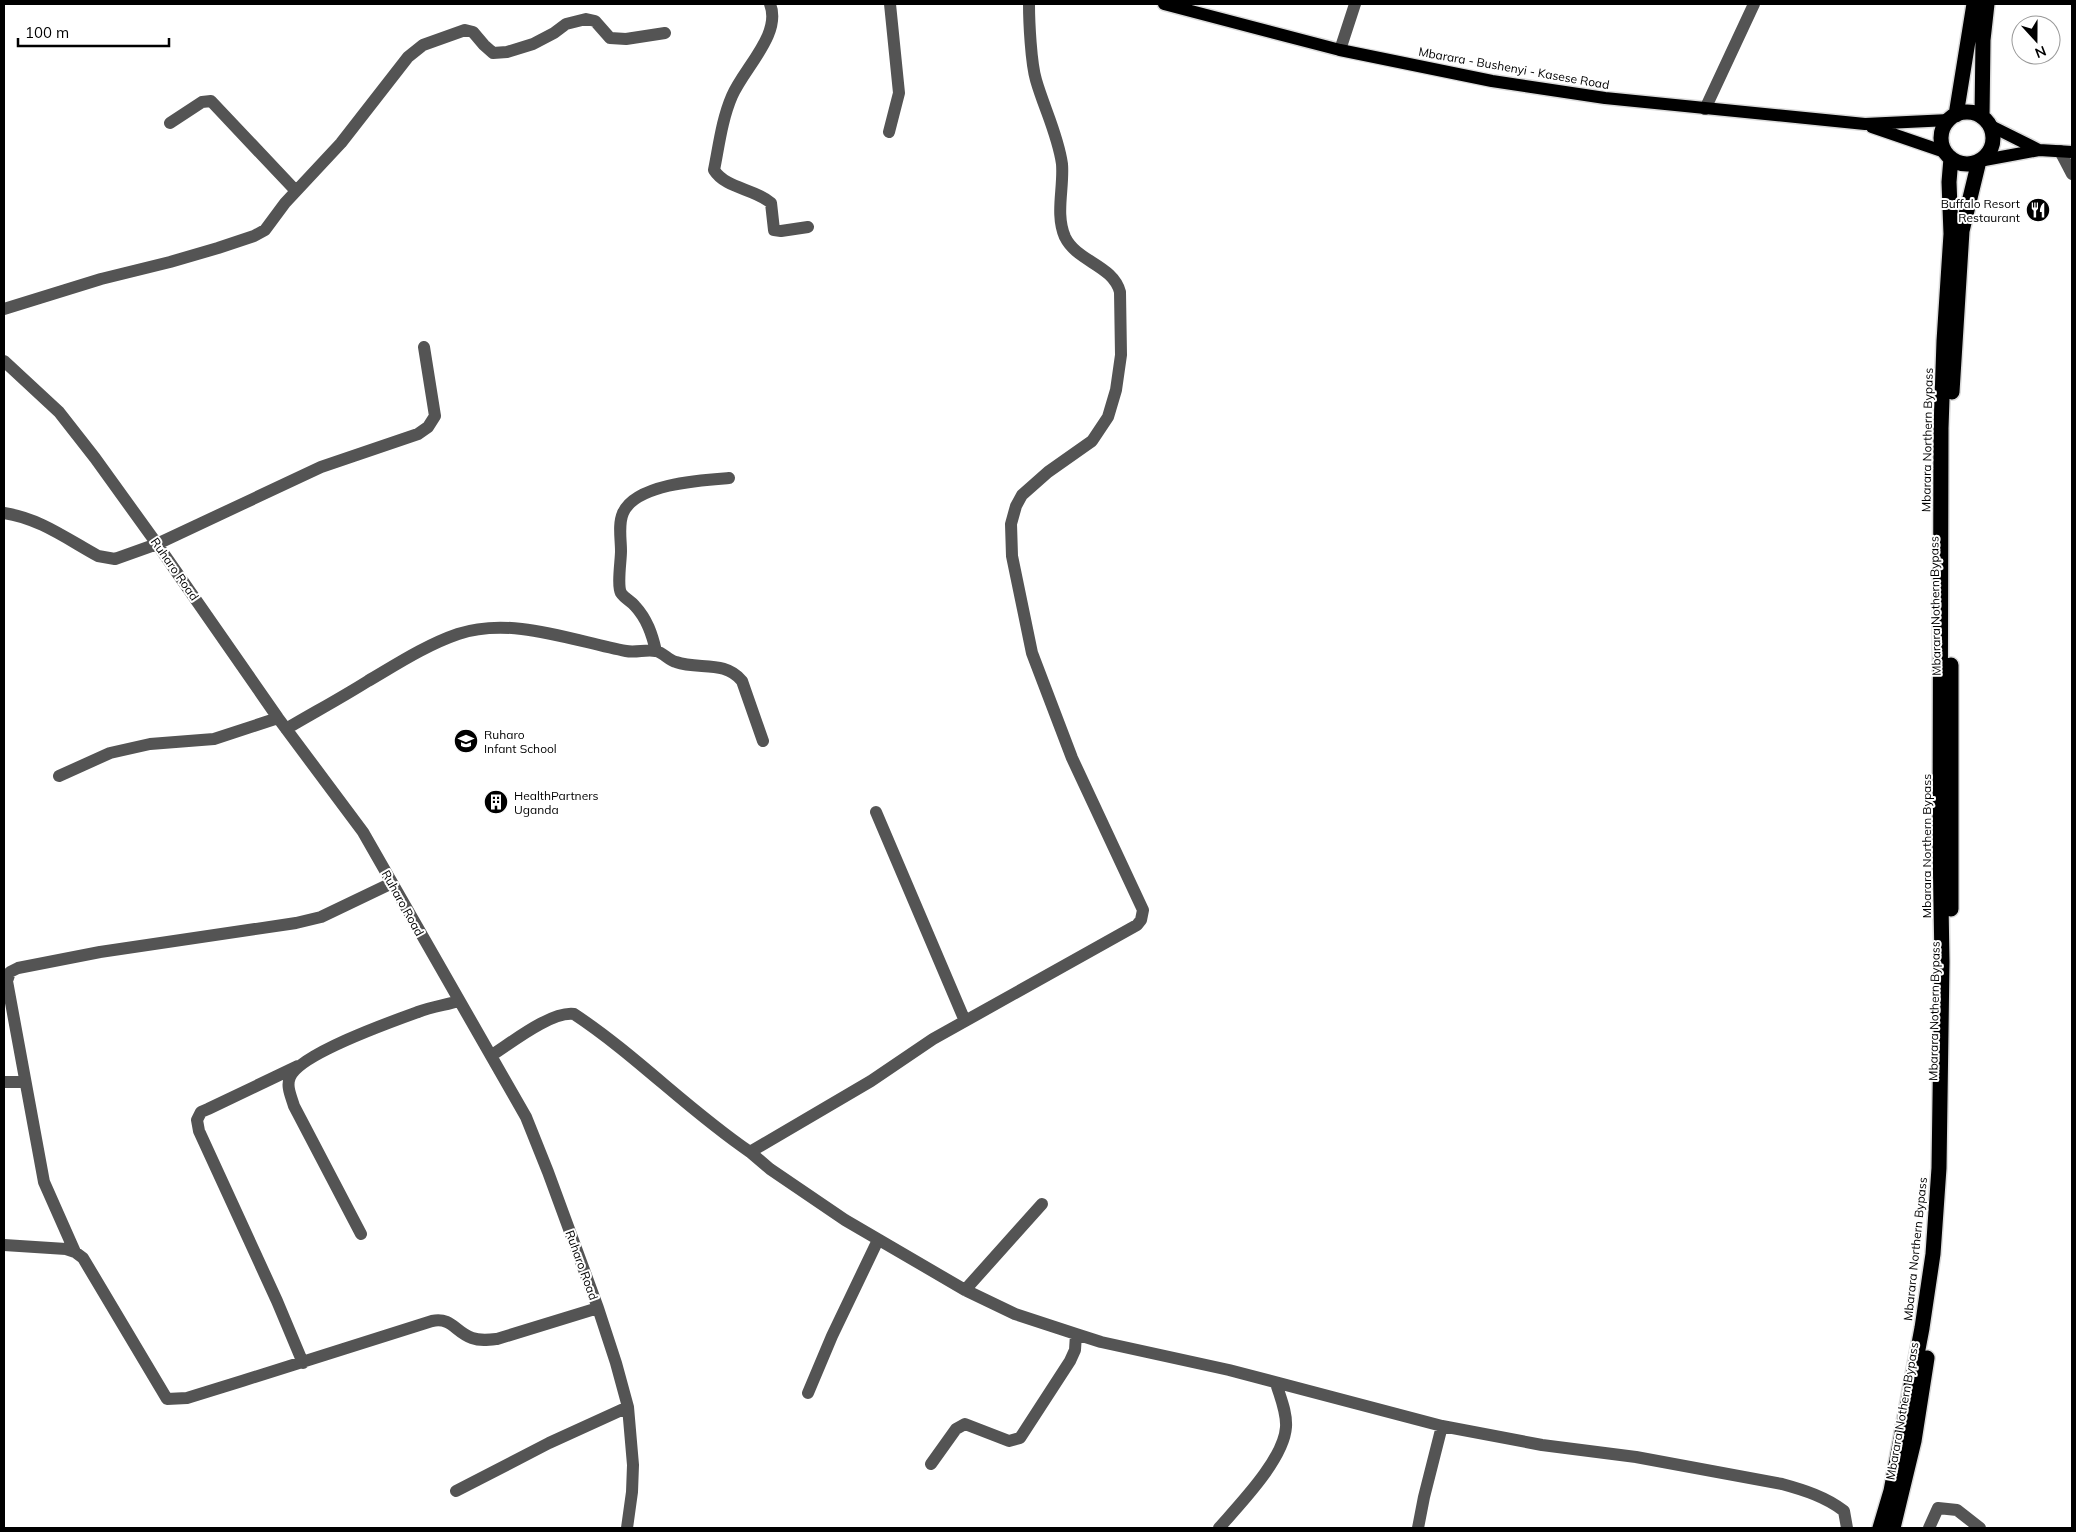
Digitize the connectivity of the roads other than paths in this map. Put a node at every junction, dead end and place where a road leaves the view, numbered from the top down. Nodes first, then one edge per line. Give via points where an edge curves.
1 (770, 4) edge
2 (890, 4) edge
3 (1030, 4) edge
4 (1164, 4) edge
5 (1355, 4) edge
6 (1754, 4) edge
7 (1974, 4) edge
8 (1987, 4) edge
9 (665, 33) dead end
10 (1340, 50) junction
11 (1705, 109) junction
12 (1952, 117) junction
13 (1987, 121) junction
14 (170, 123) dead end
15 (1865, 124) junction
16 (890, 132) dead end
17 (2039, 150) junction
18 (2066, 152) edge
19 (1948, 155) junction
20 (1979, 161) junction
21 (2072, 174) edge
22 (296, 191) junction
23 (808, 227) dead end
24 (4, 309) edge
25 (424, 347) dead end
26 (4, 360) edge
27 (729, 478) dead end
28 (4, 513) edge
29 (157, 544) junction
30 (656, 651) junction
31 (282, 723) junction
32 (762, 741) dead end
33 (59, 776) dead end
34 (876, 812) dead end
35 (392, 883) junction
36 (459, 1002) junction
37 (965, 1020) junction
38 (492, 1055) junction
39 (298, 1066) junction
40 (4, 1082) edge
41 (25, 1082) junction
42 (750, 1152) junction
43 (1042, 1204) dead end
44 (361, 1234) dead end
45 (878, 1240) junction
46 (4, 1245) edge
47 (75, 1252) junction
48 (965, 1290) junction
49 (598, 1308) junction
50 (1076, 1334) junction
51 (302, 1363) junction
52 (1276, 1382) junction
53 (808, 1393) dead end
54 (628, 1407) junction
55 (1442, 1426) junction
56 (931, 1464) dead end
57 (456, 1491) dead end
58 (627, 1528) edge
59 (1219, 1528) edge
60 (1418, 1528) edge
61 (1847, 1528) edge
62 (1880, 1528) edge
63 (1893, 1528) edge
64 (1929, 1528) edge
65 (1980, 1528) edge

1 - 23 street via 774,20 770,34 732,96 714,170 724,180 772,203 774,230
2 - 16 street via 899,94
3 - 37 street via 1035,78 1062,165 1061,225 1073,250 1101,268 1119,286 1121,355 1108,418 1092,440 1048,472 1022,495 1016,506 1011,524 1012,556 1032,653 1072,758 1143,914 1137,925
4 - 10 main road, Mbarara - Bushenyi - Kasese Road
5 - 10 street
6 - 11 street
7 - 12 highway, Mbarara Northern Bypass
8 - 13 highway via 1983,40
9 - 22 street via 610,38 595,21 586,19 566,24 533,44 507,52 494,52 473,32 465,30 423,45 408,57 341,143
10 - 11 main road, Mbarara - Bushenyi - Kasese Road via 1492,80 1605,98
11 - 15 main road, Mbarara - Bushenyi - Kasese Road
12 - 13 highway via 1966,112
12 - 15 main road, Mbarara - Bushenyi - Kasese Road
12 - 19 highway, Mbarara Northern Bypass via 1941,136
13 - 17 main road
13 - 20 highway via 1993,134 1990,150
14 - 22 street via 202,102 211,101
15 - 19 main road, Mbarara - Bushenyi - Kasese Road
17 - 18 main road
17 - 20 main road
18 - 21 street
19 - 20 highway via 1964,164
19 - 62 highway, Mbarara Northern Bypass via 1951,234 1941,428 1939,1168 1933,1254 1922,1328
20 - 63 highway, Mbarara Nothern Bypass via 1962,231 1952,393 1949,528 1951,903 1944,1248 1914,1441
22 - 24 street via 265,230 254,236
25 - 29 street via 434,416 428,427 418,434 321,468
26 - 29 street, Ruharo Road via 59,412
27 - 30 street via 658,489 631,501 623,514 620,588 647,623
28 - 29 street via 25,517 50,528 106,558 126,556
29 - 31 street, Ruharo Road
30 - 31 street via 628,652 510,628 483,629 459,634 406,658
30 - 32 street via 676,663 727,668 736,673 742,681
31 - 33 street via 214,738 165,742 119,751
31 - 35 street, Ruharo Road via 364,832
34 - 37 street
35 - 36 street, Ruharo Road
35 - 41 street via 313,919 100,952 14,969 7,976 7,981
36 - 38 street, Ruharo Road
36 - 39 street via 419,1012 346,1040
37 - 42 street via 871,1081
38 - 42 street via 562,1014 574,1014
38 - 49 street, Ruharo Road via 526,1117
39 - 44 street via 288,1086 294,1106
39 - 51 street via 202,1112 197,1120 199,1131
40 - 41 street
41 - 47 street via 44,1182
42 - 45 street
43 - 48 street
45 - 48 street
45 - 53 street
46 - 47 street
47 - 51 street via 86,1263 167,1399 187,1398
48 - 50 street via 1015,1314
49 - 51 street via 485,1340 471,1338 440,1319
49 - 54 street, Ruharo Road
50 - 52 street
50 - 56 street via 1070,1361 1020,1438 1009,1441 965,1424 956,1429
52 - 55 street
52 - 59 street via 1286,1417 1284,1438 1259,1482
54 - 57 street via 548,1443
54 - 58 street, Ruharo Road via 633,1465
55 - 60 street
55 - 61 street via 1782,1484 1804,1490 1844,1511
64 - 65 street via 1938,1508 1957,1510

